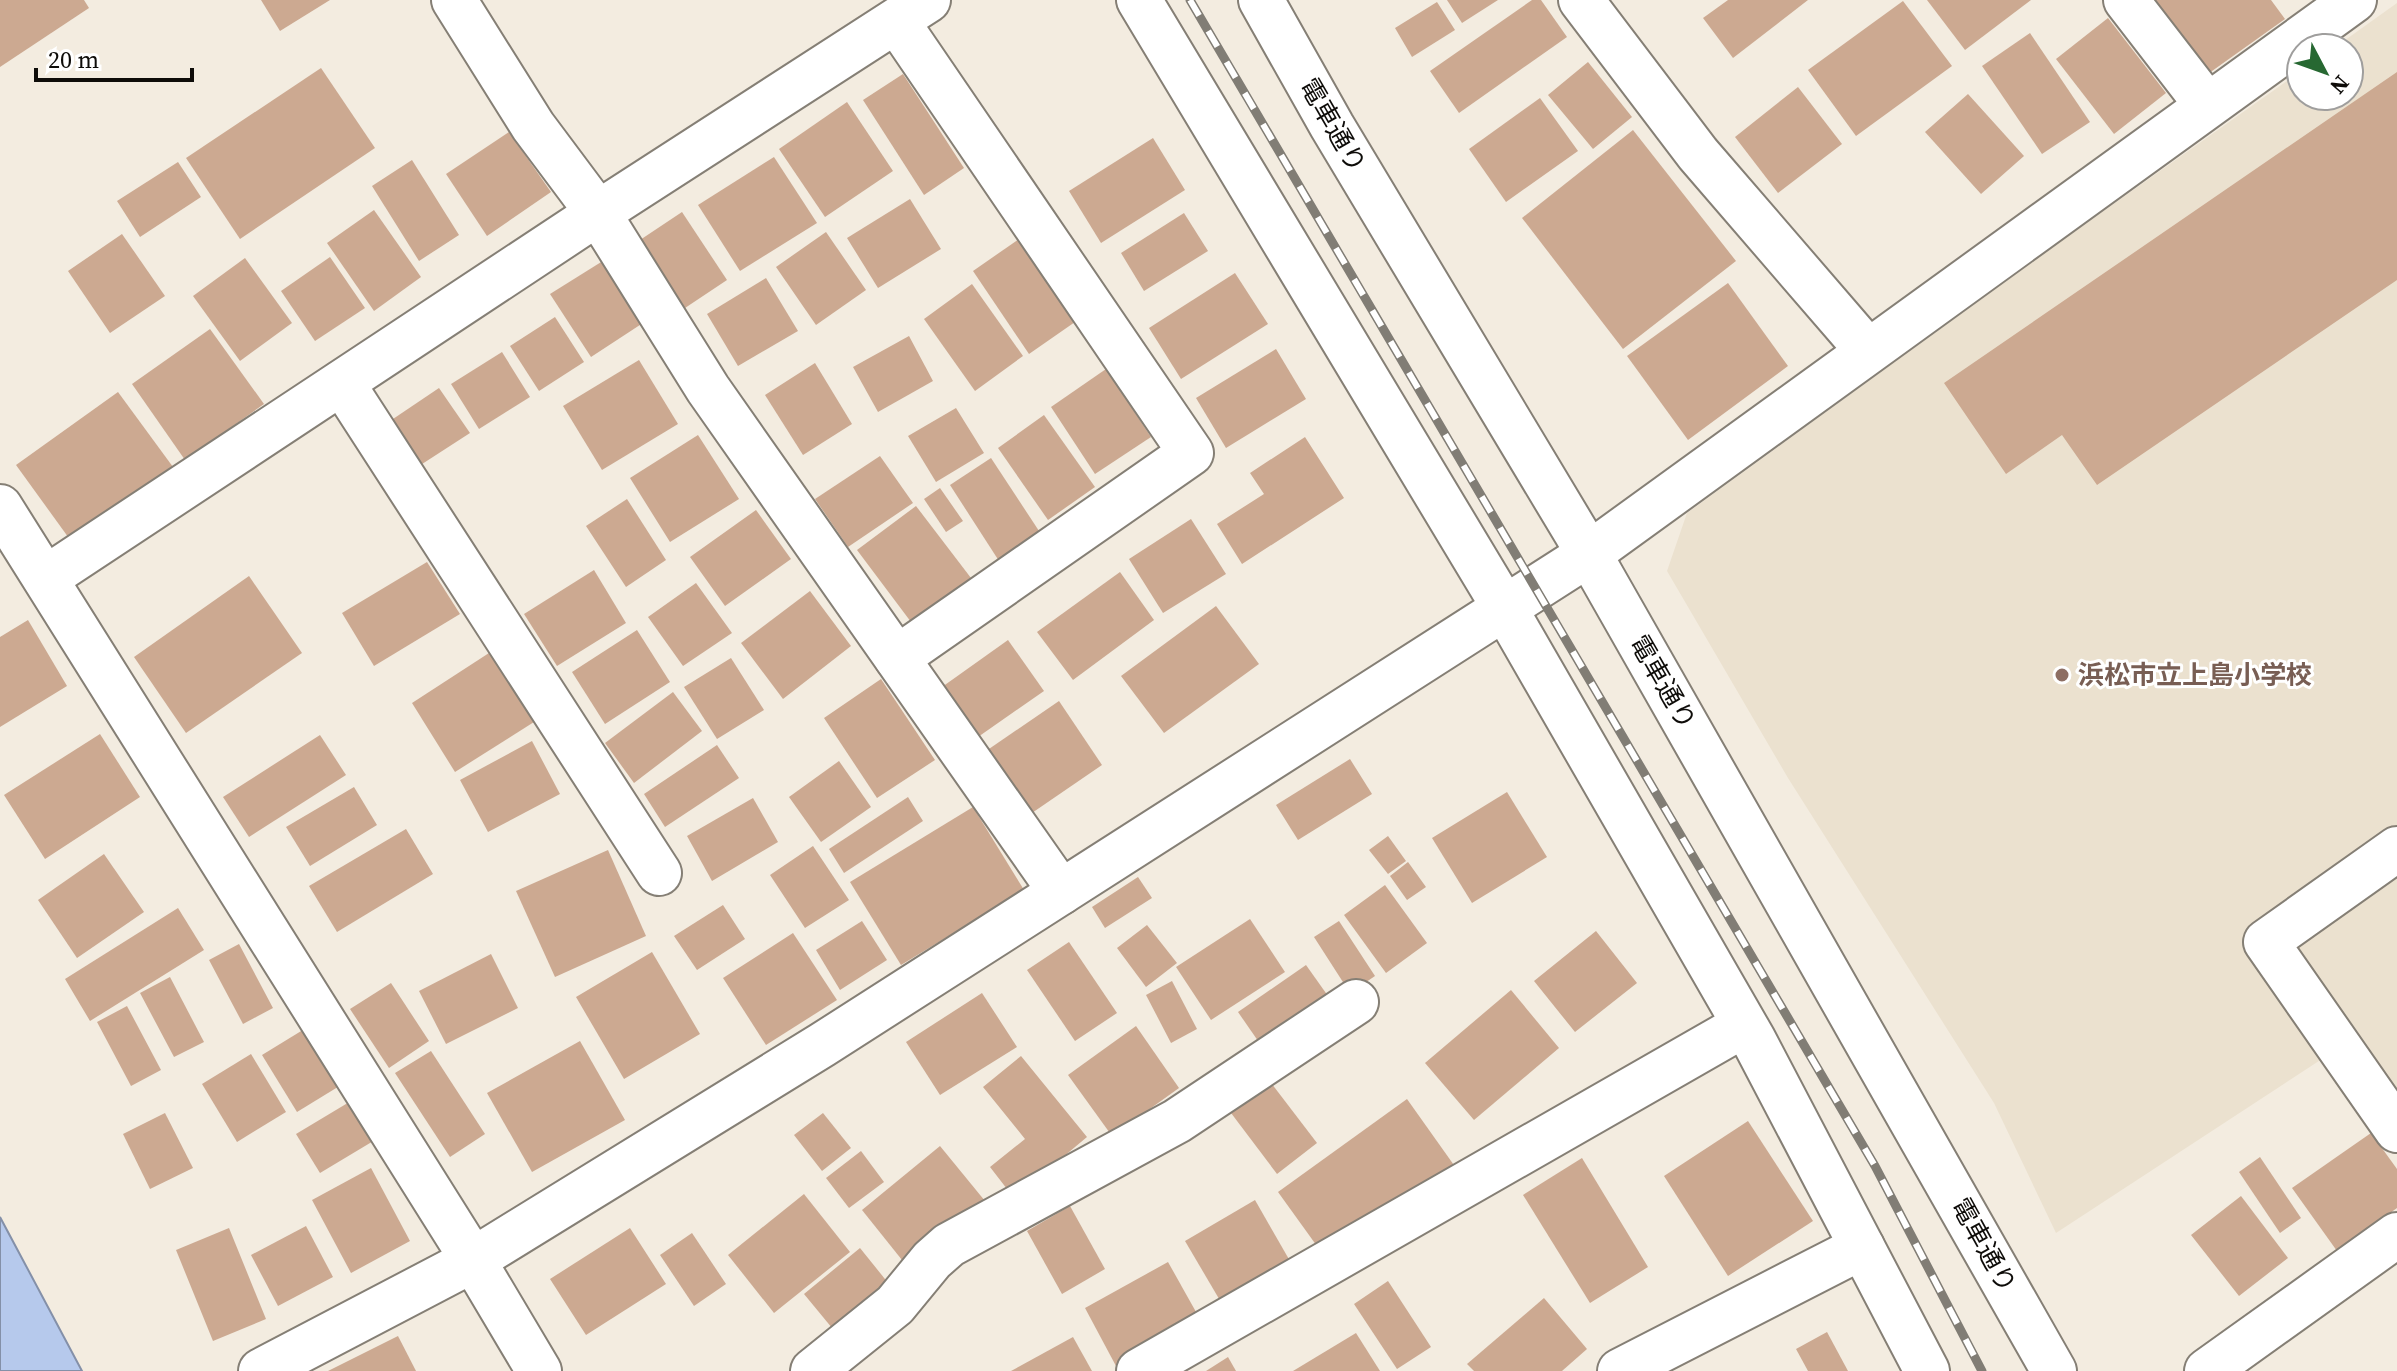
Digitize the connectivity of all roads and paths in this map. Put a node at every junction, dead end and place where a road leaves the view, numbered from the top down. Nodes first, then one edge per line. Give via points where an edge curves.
1 (454, 0) edge
2 (1139, 0) edge
3 (1261, 0) edge
4 (1581, 0) edge
5 (2126, 0) edge
6 (2354, 0) edge
7 (913, 11) edge
8 (2207, 105) junction
9 (598, 213) junction
10 (1868, 351) junction
11 (342, 383) junction
12 (0, 507) edge
13 (1589, 554) junction
14 (46, 578) junction
15 (1504, 607) junction
16 (897, 658) junction
17 (2397, 849) edge
18 (659, 873) dead end
19 (1061, 892) junction
20 (1356, 1002) dead end
21 (1744, 1025) junction
22 (2397, 1130) edge
23 (2397, 1235) edge
24 (1862, 1247) junction
25 (473, 1260) junction
26 (261, 1371) edge
27 (539, 1371) edge
28 (813, 1371) edge
29 (1139, 1371) edge
30 (1620, 1371) edge
31 (1927, 1371) edge
32 (2054, 1371) edge
33 (2207, 1371) edge

1 - 9 street via 533,126
2 - 15 street
3 - 13 street, 電車通り
4 - 10 street via 1698,154
5 - 8 street
6 - 8 street
7 - 9 street
7 - 16 street via 1191,453
8 - 10 street
9 - 11 street
9 - 16 street via 708,389
10 - 13 street
11 - 14 street
11 - 18 street
12 - 14 street
13 - 15 street
13 - 32 street, 電車通り
14 - 25 street
15 - 19 street
15 - 21 street
16 - 19 street
17 - 22 street via 2266,942
19 - 25 street
20 - 28 street via 1177,1121 949,1245 895,1305
21 - 24 street
21 - 29 street
23 - 33 street
24 - 30 street
24 - 31 street
25 - 26 street
25 - 27 street

